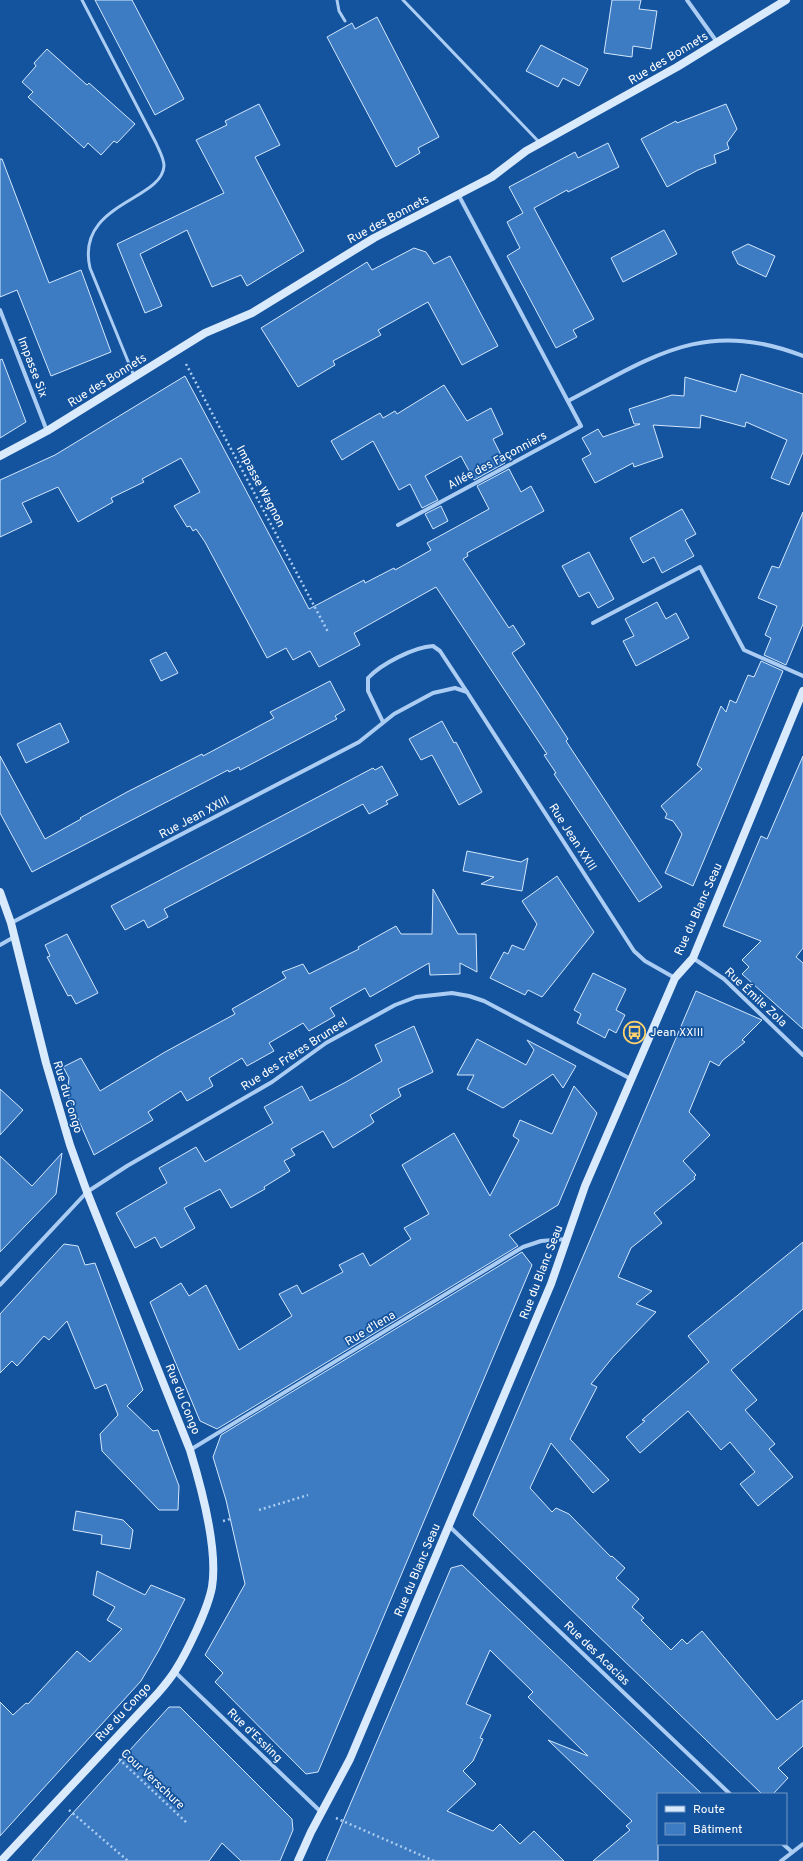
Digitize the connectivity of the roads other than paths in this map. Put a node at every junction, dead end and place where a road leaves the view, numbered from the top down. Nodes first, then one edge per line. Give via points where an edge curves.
1 (82, 0) edge
2 (337, 0) edge
3 (403, 0) edge
4 (687, 0) edge
5 (786, 0) edge
6 (345, 21) dead end
7 (718, 43) junction
8 (540, 144) junction
9 (458, 194) junction
10 (0, 310) edge
11 (803, 356) edge
12 (134, 378) junction
13 (568, 401) junction
14 (47, 431) junction
15 (0, 456) edge
16 (398, 525) dead end
17 (593, 623) dead end
18 (803, 676) edge
19 (803, 691) edge
20 (468, 692) junction
21 (383, 722) junction
22 (0, 892) edge
23 (11, 923) junction
24 (14, 937) junction
25 (0, 945) edge
26 (693, 958) junction
27 (675, 978) junction
28 (803, 1055) edge
29 (631, 1079) junction
30 (87, 1192) junction
31 (566, 1239) junction
32 (0, 1285) edge
33 (190, 1450) junction
34 (449, 1526) junction
35 (175, 1672) junction
36 (729, 1793) edge
37 (321, 1812) junction
38 (803, 1844) edge
39 (784, 1845) edge
40 (792, 1852) junction
41 (1, 1861) edge
42 (298, 1861) edge
43 (781, 1861) edge

1 - 12 lane via 156,143 164,167 155,183 102,221 88,244 90,268
2 - 6 lane via 339,11
3 - 8 lane
4 - 7 street
5 - 7 street, Rue des Bonnets
7 - 8 street, Rue des Bonnets
8 - 9 street, Rue des Bonnets via 516,158 492,177
9 - 12 street, Rue des Bonnets via 374,238 252,313 205,333
9 - 13 street, Allée des Façonniers
10 - 14 street, Impasse Six
11 - 13 street via 761,343 740,340 692,344 668,350
12 - 14 street, Rue des Bonnets
13 - 16 street, Allée des Façonniers via 581,426
14 - 15 street, Rue des Bonnets
17 - 18 street via 700,567 744,650
19 - 26 street, Rue du Blanc Seau
20 - 21 street, Rue Jean XXIII via 455,688 433,693
20 - 21 street, Rue Jean XXIII via 440,650 433,646 416,649 374,672 368,678 368,691
20 - 27 street, Rue Jean XXIII via 634,951 645,961
21 - 23 street, Rue Jean XXIII via 359,742
22 - 23 street, Rue du Congo
23 - 24 street, Rue du Congo
24 - 25 street
24 - 30 street, Rue du Congo via 48,1070
26 - 27 street, Rue du Blanc Seau
26 - 28 street, Rue Émile Zola via 724,980
27 - 29 street, Rue du Blanc Seau
29 - 30 street, Rue des Frères Bruneel via 469,996 452,994 416,997 395,1005 326,1043 272,1082
29 - 31 street, Rue du Blanc Seau
30 - 32 street, Rue des Frères Bruneel
30 - 33 street, Rue du Congo
31 - 33 street, Rue d'Iena via 541,1241 523,1247
31 - 34 street, Rue du Blanc Seau via 551,1284
33 - 35 street, Rue du Congo via 200,1486 211,1546 213,1575 209,1599
34 - 36 street, Rue des Acacias
34 - 37 street, Rue du Blanc Seau via 350,1759
35 - 37 street, Rue d'Essling
35 - 41 street, Rue du Congo
37 - 42 street, Rue du Blanc Seau
38 - 40 street
39 - 40 street
40 - 43 street

